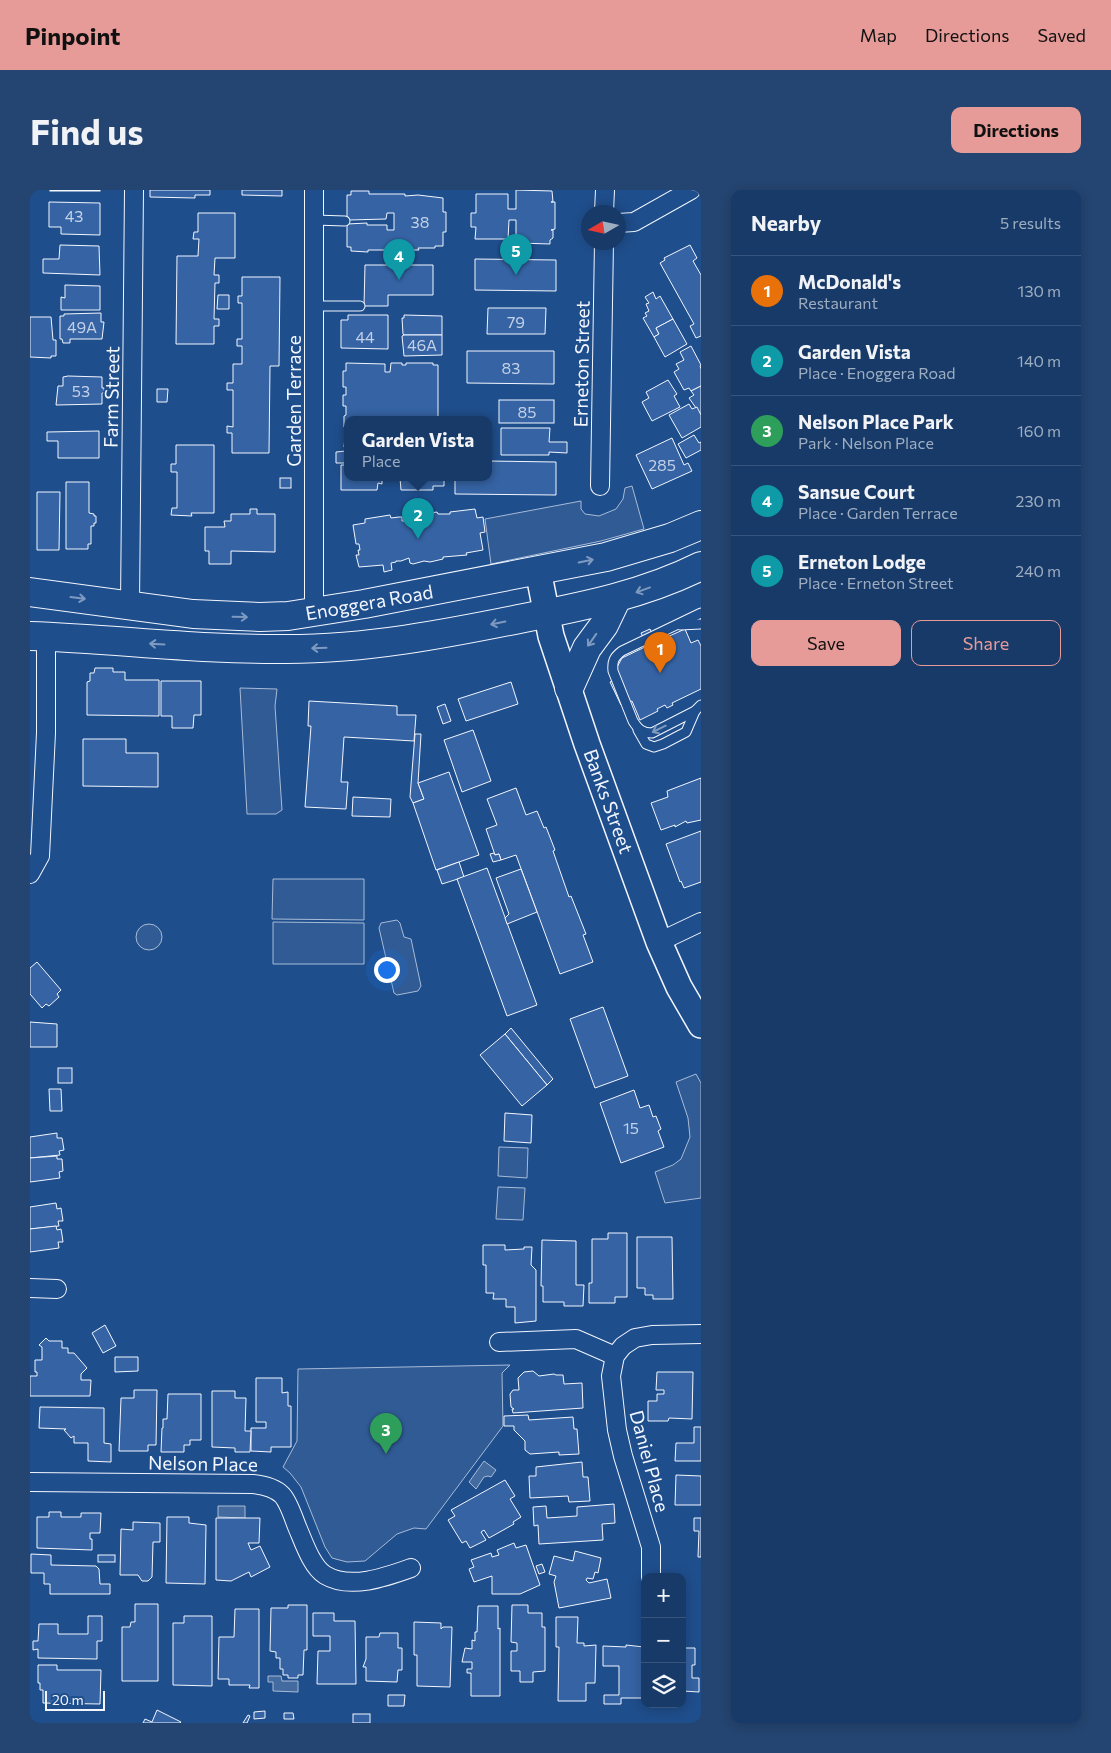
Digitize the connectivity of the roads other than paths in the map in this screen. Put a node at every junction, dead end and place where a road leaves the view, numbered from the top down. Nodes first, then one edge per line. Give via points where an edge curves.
1 (134, 190) edge
2 (314, 190) edge
3 (604, 190) edge
4 (692, 190) edge
5 (604, 205) edge
6 (314, 220) junction
7 (346, 221) dead end
8 (626, 222) edge
9 (604, 250) edge
10 (314, 306) junction
11 (360, 306) dead end
12 (600, 486) dead end
13 (701, 525) edge
14 (701, 566) edge
15 (538, 570) junction
16 (30, 592) edge
17 (617, 598) junction
18 (130, 604) junction
19 (314, 612) junction
20 (701, 613) edge
21 (546, 614) junction
22 (701, 624) edge
23 (677, 625) junction
24 (38, 636) edge
25 (569, 688) junction
26 (698, 708) edge
27 (638, 728) junction
28 (30, 874) edge
29 (701, 922) edge
30 (659, 942) junction
31 (701, 1025) edge
32 (30, 1288) edge
33 (57, 1288) dead end
34 (701, 1334) edge
35 (499, 1342) dead end
36 (615, 1356) junction
37 (30, 1482) edge
38 (411, 1568) dead end
39 (650, 1573) edge

1 - 18 street, Farm Street
2 - 6 street, Garden Terrace
3 - 5 street
4 - 8 street via 634,222
6 - 7 lane
6 - 10 street, Garden Terrace
9 - 12 street, Erneton Street
10 - 11 lane
10 - 19 street, Garden Terrace
15 -> 13 main road, Enoggera Road via 637,549
14 -> 17 main road, Enoggera Road via 669,581
15 - 19 main road, Enoggera Road
15 - 21 main road, Banks Street
16 -> 18 main road, Enoggera Road
17 - 21 main road, Enoggera Road
17 -> 25 main road via 604,625 587,648
18 -> 19 main road, Enoggera Road via 230,617
20 - 23 lane
21 -> 24 main road, Enoggera Road via 404,640 329,648 250,649
21 - 25 main road, Banks Street
22 - 23 lane
23 - 27 lane via 622,651 612,662
24 - 28 street via 46,733 40,856
25 - 30 main road, Banks Street
26 -> 27 lane via 652,733
26 - 27 lane via 686,732 664,744 654,747 646,744
29 - 30 street
30 - 31 main road, Banks Street
32 - 33 street
34 - 36 street via 635,1338
35 - 36 street via 576,1339
36 - 39 street, Daniel Place via 611,1376 617,1430 651,1547
37 - 38 street, Nelson Place via 268,1486 282,1495 310,1558 324,1575 345,1582 381,1580

